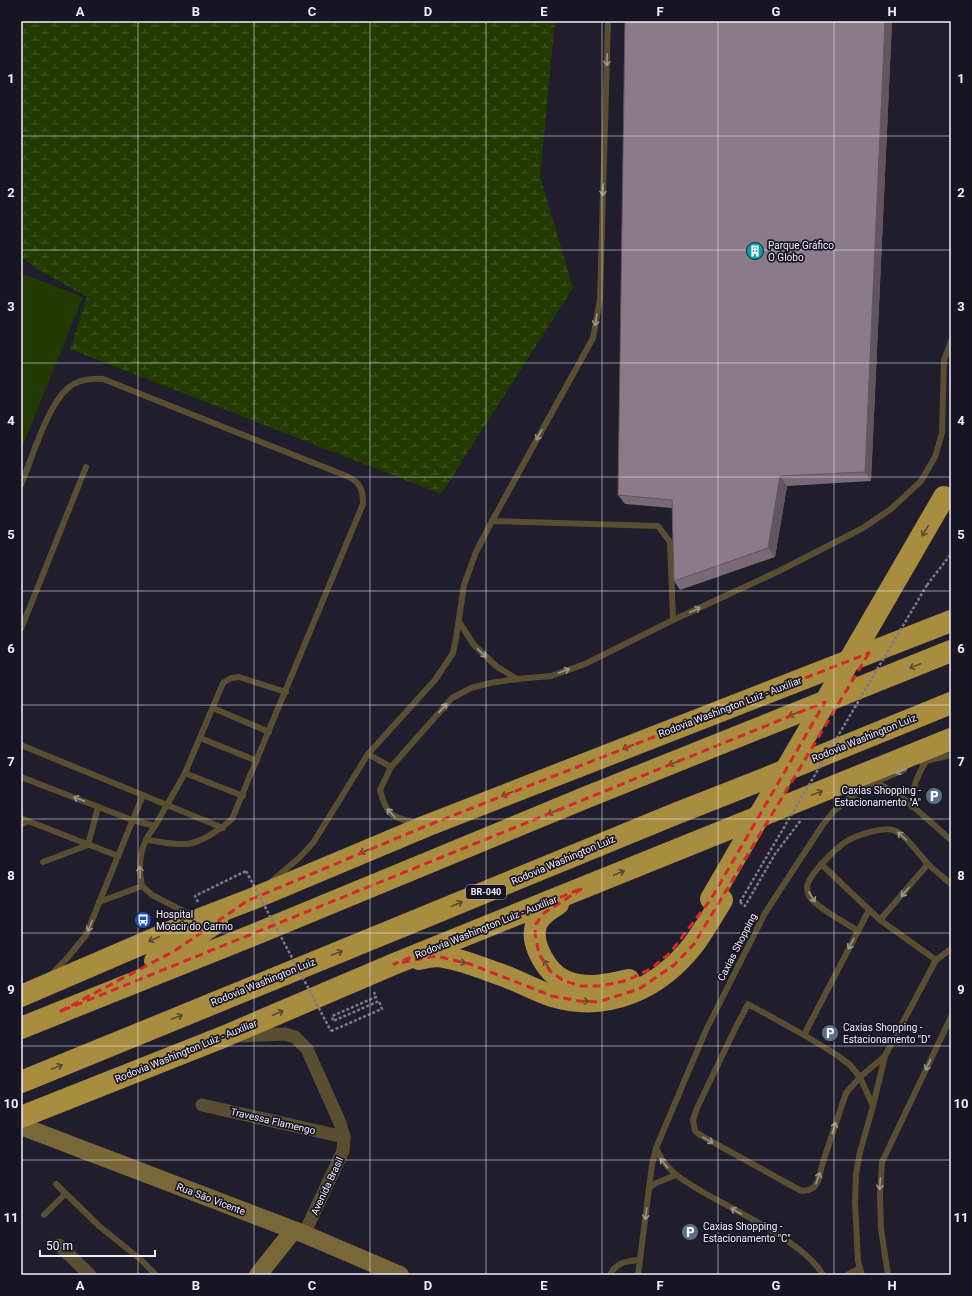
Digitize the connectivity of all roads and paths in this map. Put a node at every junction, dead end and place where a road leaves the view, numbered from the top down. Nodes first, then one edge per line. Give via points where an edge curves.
1 (608, 21) edge
2 (951, 341) edge
3 (86, 467) dead end
4 (21, 485) edge
5 (949, 500) edge
6 (492, 521) junction
7 (951, 554) edge
8 (673, 620) junction
9 (951, 621) edge
10 (459, 622) junction
11 (21, 629) edge
12 (951, 651) edge
13 (517, 679) junction
14 (286, 692) junction
15 (951, 704) edge
16 (213, 708) junction
17 (269, 732) junction
18 (200, 738) junction
19 (951, 739) edge
20 (21, 745) edge
21 (951, 745) edge
22 (368, 754) junction
23 (951, 755) edge
24 (257, 761) junction
25 (926, 761) junction
26 (910, 764) junction
27 (391, 767) junction
28 (185, 773) junction
29 (21, 777) edge
30 (875, 782) junction
31 (143, 795) junction
32 (243, 796) junction
33 (167, 806) junction
34 (912, 806) junction
35 (98, 807) junction
36 (803, 817) dead end
37 (21, 818) edge
38 (132, 820) junction
39 (28, 821) junction
40 (21, 825) edge
41 (155, 826) junction
42 (426, 826) junction
43 (223, 828) junction
44 (146, 840) junction
45 (951, 840) edge
46 (88, 845) junction
47 (118, 856) junction
48 (43, 862) dead end
49 (821, 864) junction
50 (928, 864) junction
51 (246, 871) dead end
52 (951, 884) edge
53 (142, 886) junction
54 (583, 888) junction
55 (250, 900) junction
56 (724, 900) junction
57 (99, 902) junction
58 (869, 910) junction
59 (200, 919) junction
60 (880, 920) junction
61 (858, 930) junction
62 (951, 949) edge
63 (936, 960) junction
64 (394, 964) junction
65 (367, 975) junction
66 (28, 993) edge
67 (59, 1012) junction
68 (951, 1017) edge
69 (21, 1028) edge
70 (804, 1035) junction
71 (223, 1037) junction
72 (885, 1056) junction
73 (860, 1077) junction
74 (21, 1082) edge
75 (202, 1105) dead end
76 (874, 1106) junction
77 (21, 1117) edge
78 (21, 1126) edge
79 (344, 1137) junction
80 (656, 1148) junction
81 (676, 1175) junction
82 (56, 1184) dead end
83 (649, 1188) junction
84 (65, 1194) junction
85 (44, 1215) dead end
86 (299, 1233) junction
87 (59, 1245) dead end
88 (640, 1260) junction
89 (860, 1268) junction
90 (90, 1275) edge
91 (156, 1275) edge
92 (258, 1275) edge
93 (400, 1275) edge
94 (610, 1275) edge
95 (638, 1275) edge
96 (823, 1275) edge
97 (847, 1275) edge
98 (855, 1275) edge
99 (862, 1275) edge
100 (888, 1275) edge

1 -> 6 lane via 600,299 593,338
8 -> 2 lane via 779,571 863,528 891,508 921,480 935,457 942,433 944,360
3 - 11 lane
4 - 14 lane via 50,412 69,387 92,378 103,379 358,482 363,493 362,504
5 - 56 highway, bridge
6 - 8 lane via 658,526 670,542
6 - 10 lane via 476,552 464,585
7 - 56 path, bridge via 927,585
13 -> 8 lane via 551,676 585,664
9 -> 42 highway, Rodovia Washington Luiz - Auxiliar
10 -> 13 lane via 474,645 496,666
10 - 22 lane via 452,653 435,680
12 -> 67 highway via 587,797 263,932
27 -> 13 lane via 452,698 471,688
14 - 16 lane via 240,676 223,683
14 - 17 lane
74 -> 15 highway, Rodovia Washington Luiz / BR-040 via 675,814
16 - 17 lane
16 - 18 lane
17 - 24 lane
18 - 24 lane
18 - 28 lane
19 - 26 highway, Rodovia Washington Luiz - Auxiliar
20 - 31 lane
21 - 26 lane, Caxias Shopping
22 - 27 lane
22 - 55 lane via 312,843 299,858
23 - 25 lane, Caxias Shopping
24 - 32 lane
25 - 26 lane, Caxias Shopping
25 - 34 lane via 917,777
26 -> 30 lane, Caxias Shopping
54 -> 26 highway, Rodovia Washington Luiz - Auxiliar via 749,820
42 -> 27 lane via 395,818 384,806 380,790
28 - 32 lane
28 - 33 lane
35 -> 29 lane
30 - 34 lane
30 - 80 lane, Caxias Shopping via 833,812 765,913 706,1030
31 - 33 lane
31 - 38 lane
32 - 43 lane via 232,819
33 - 41 lane
33 - 43 lane
34 - 45 lane
35 - 38 lane
35 - 46 lane
36 - 56 path via 775,854 745,906
37 - 39 lane
38 - 41 lane
38 - 47 lane
39 - 40 lane
39 - 46 lane
41 - 44 lane
42 -> 55 highway, Rodovia Washington Luiz - Auxiliar
43 - 44 lane via 196,842 186,844
53 -> 44 lane via 139,870
46 - 47 lane
46 - 48 lane
47 - 57 lane
50 -> 49 lane via 895,830 887,829 855,837
49 - 58 lane
49 -> 61 lane via 809,880 809,896 815,903
50 - 52 lane
50 -> 60 lane
51 - 65 path, bridge via 331,1031 382,1009 379,1001 333,1021 332,1016 376,997
53 - 57 lane
53 - 59 lane via 152,894
56 -> 54 highway via 652,968 628,980 602,986 581,986 564,980 550,971 540,954 535,934 536,924 544,913
54 - 64 highway, Rodovia Washington Luiz - Auxiliar
55 - 59 highway, Rodovia Washington Luiz - Auxiliar
55 - 67 highway via 176,950
64 -> 56 highway via 436,956 470,964 552,996 598,1002 618,998 639,989 674,965 694,944
57 -> 66 lane via 86,935 78,946
58 - 60 lane
58 - 61 lane
59 -> 66 highway, Rodovia Washington Luiz - Auxiliar
60 - 63 lane
61 -> 70 lane
62 - 63 lane
63 - 72 lane
64 - 65 highway, Rodovia Washington Luiz - Auxiliar
71 -> 65 highway, Rodovia Washington Luiz - Auxiliar
67 - 69 highway
68 -> 100 lane via 882,1162 881,1229
70 - 73 lane via 837,1055
70 -> 73 lane via 748,1004 703,1095 693,1120 695,1131 802,1190 809,1190 818,1181 846,1093
71 - 77 highway, Rodovia Washington Luiz - Auxiliar
71 - 79 street via 285,1034 295,1037 307,1049
72 - 73 lane
72 - 76 lane
73 - 76 lane
75 - 79 street, Travessa Flamengo
76 - 89 lane via 860,1152 855,1191
78 - 86 main road, Rua Sāo Vicente
79 - 86 street, Avenida Brasil via 343,1152
81 -> 80 lane via 660,1158
80 - 83 lane, Caxias Shopping
81 - 83 lane
96 -> 81 lane via 818,1266 785,1239
82 - 84 lane
83 -> 88 lane, Caxias Shopping
84 - 85 lane
84 - 91 lane
86 - 92 main road, Avenida Brasil
86 - 93 main road, Rua Sāo Vicente
87 - 90 street
88 - 94 lane via 622,1262
88 - 95 lane, Caxias Shopping
89 - 97 lane
89 - 98 lane
89 - 99 lane

